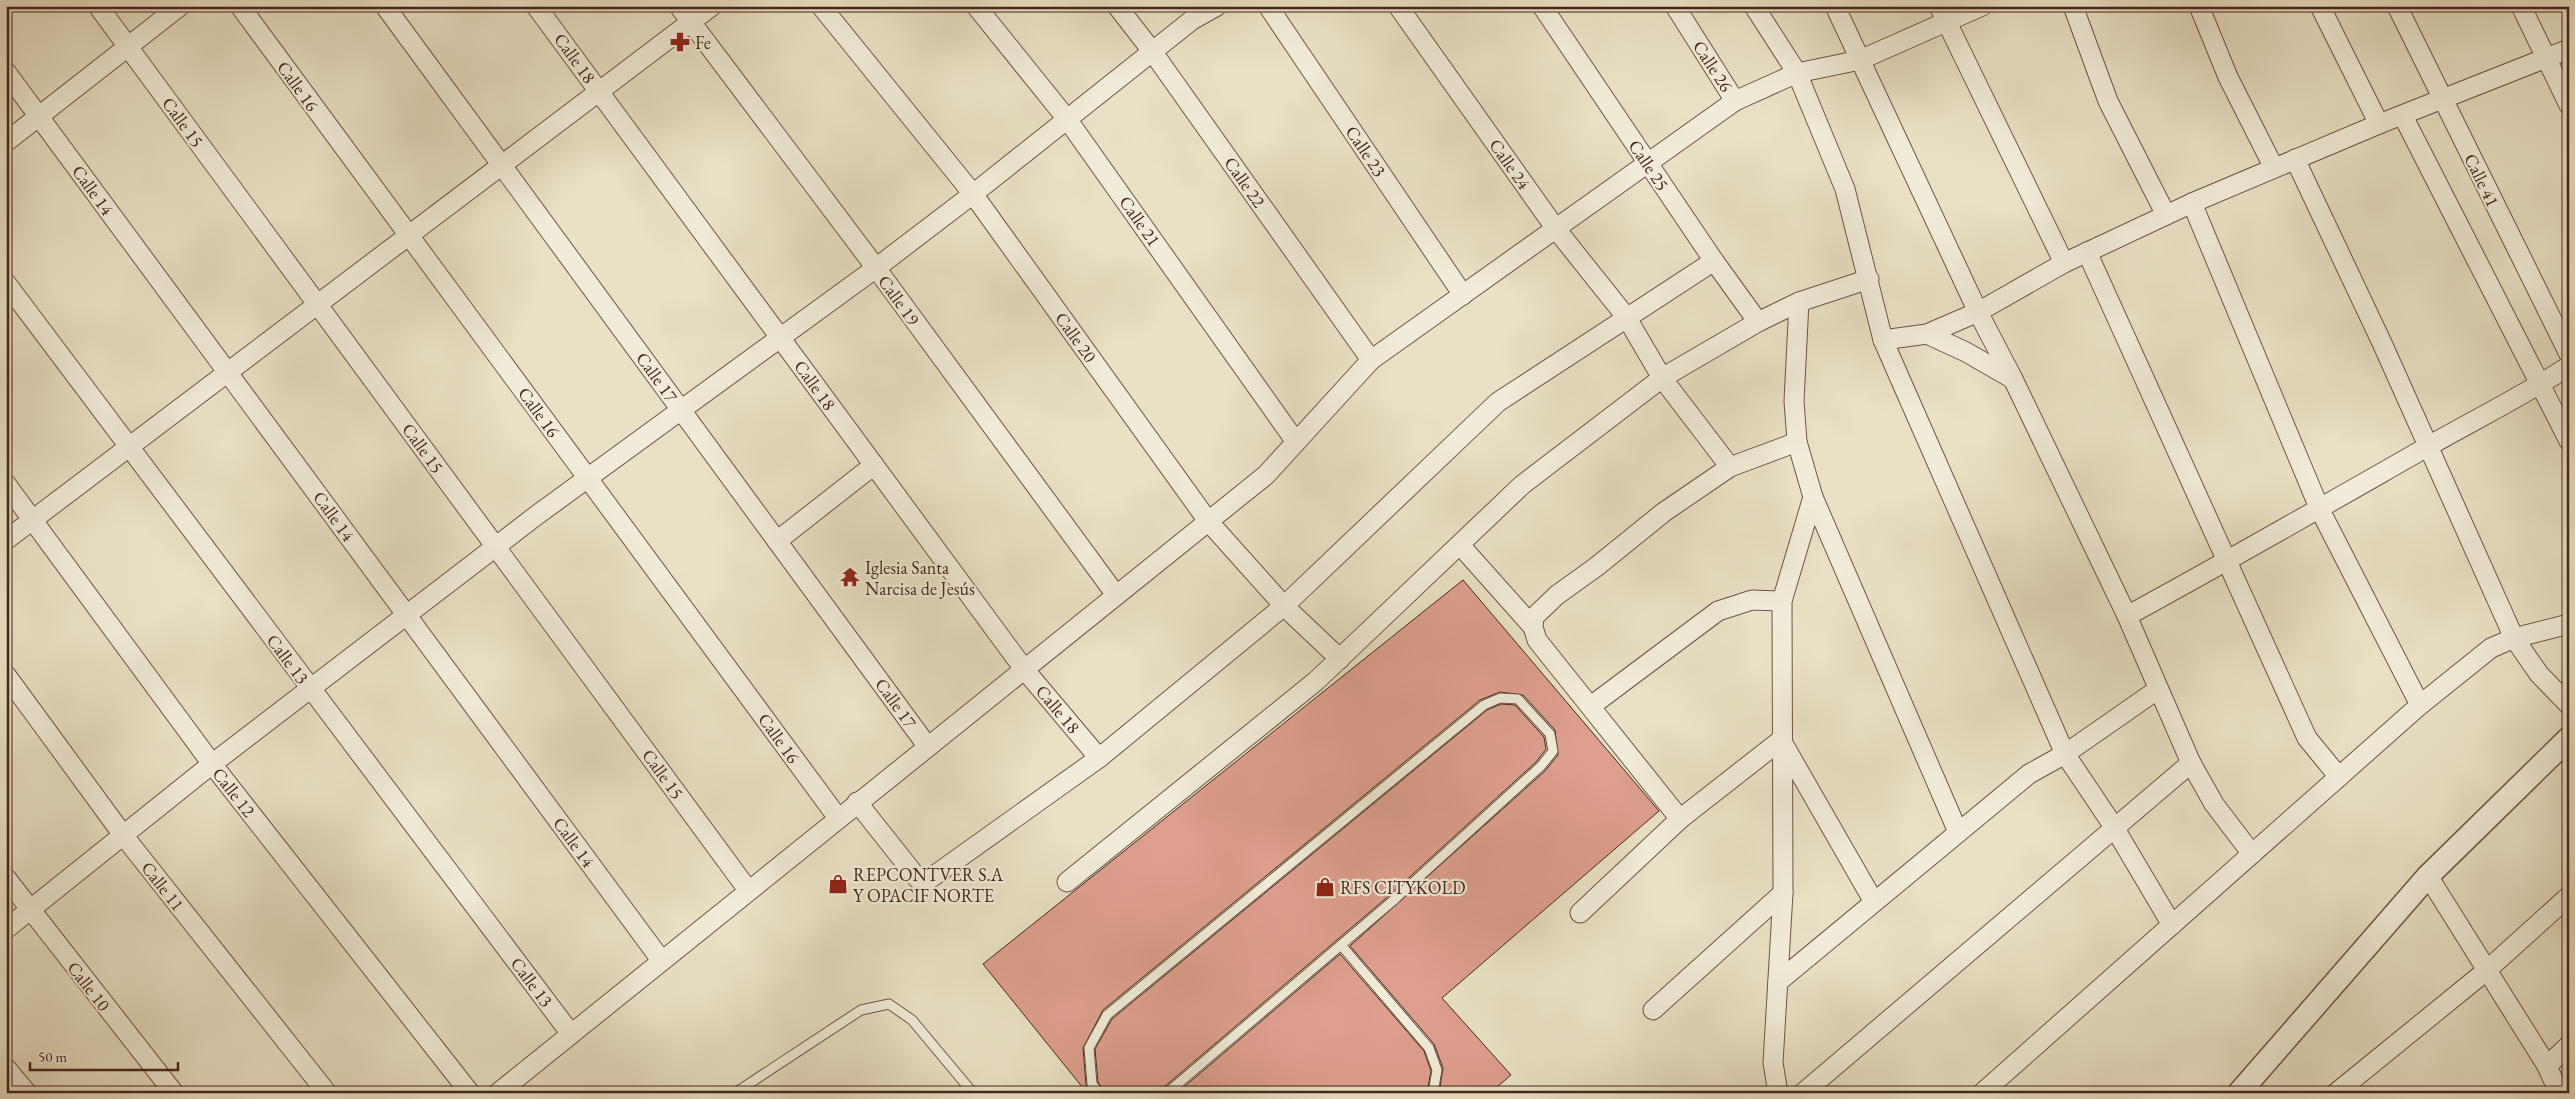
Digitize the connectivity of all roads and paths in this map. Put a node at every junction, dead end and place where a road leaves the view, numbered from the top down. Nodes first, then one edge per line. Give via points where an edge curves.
1 (98, 6) edge
2 (180, 6) edge
3 (240, 6) edge
4 (385, 6) edge
5 (536, 6) edge
6 (679, 6) edge
7 (712, 6) edge
8 (821, 6) edge
9 (976, 6) edge
10 (1117, 6) edge
11 (1217, 6) edge
12 (1268, 6) edge
13 (1398, 6) edge
14 (1542, 6) edge
15 (1676, 6) edge
16 (1754, 6) edge
17 (1835, 6) edge
18 (1982, 6) edge
19 (2073, 6) edge
20 (2199, 6) edge
21 (2320, 6) edge
22 (2397, 6) edge
23 (2521, 6) edge
24 (1942, 14) edge
25 (691, 22) junction
26 (128, 47) junction
27 (2569, 49) edge
28 (1152, 51) junction
29 (1860, 60) junction
30 (2545, 60) junction
31 (6, 72) edge
32 (1797, 73) junction
33 (599, 91) junction
34 (2442, 99) junction
35 (1735, 101) junction
36 (2569, 105) edge
37 (39, 116) junction
38 (2403, 116) junction
39 (1067, 119) junction
40 (2379, 124) junction
41 (6, 142) edge
42 (2295, 159) junction
43 (1648, 164) junction
44 (502, 165) junction
45 (2274, 168) junction
46 (973, 194) junction
47 (2192, 203) junction
48 (2166, 215) junction
49 (1556, 229) junction
50 (408, 235) junction
51 (2087, 252) junction
52 (1714, 261) junction
53 (2064, 263) junction
54 (876, 268) junction
55 (1869, 279) junction
56 (6, 283) edge
57 (1463, 295) junction
58 (1798, 302) junction
59 (317, 304) junction
60 (1978, 312) junction
61 (1627, 318) junction
62 (1758, 322) junction
63 (1927, 334) junction
64 (780, 338) junction
65 (1883, 340) junction
66 (2569, 354) edge
67 (1371, 360) junction
68 (2569, 366) edge
69 (228, 372) junction
70 (1662, 378) junction
71 (2013, 379) junction
72 (2539, 385) junction
73 (681, 410) junction
74 (2569, 441) edge
75 (1296, 442) junction
76 (1797, 442) junction
77 (129, 446) junction
78 (2428, 446) junction
79 (874, 465) junction
80 (1730, 467) junction
81 (588, 478) junction
82 (6, 484) edge
83 (1813, 497) junction
84 (2320, 510) junction
85 (32, 519) junction
86 (1208, 521) junction
87 (6, 540) edge
88 (777, 541) junction
89 (1460, 545) junction
90 (496, 546) junction
91 (2226, 562) junction
92 (1116, 595) junction
93 (1782, 601) junction
94 (1284, 606) junction
95 (406, 614) junction
96 (2127, 616) junction
97 (2569, 624) edge
98 (1533, 627) junction
99 (2514, 638) junction
100 (1340, 659) junction
101 (1024, 669) junction
102 (6, 675) edge
103 (310, 688) junction
104 (2157, 690) junction
105 (2420, 705) junction
106 (2569, 705) edge
107 (1591, 706) junction
108 (2569, 738) edge
109 (1781, 740) junction
110 (928, 747) junction
111 (2065, 754) junction
112 (1099, 758) junction
113 (212, 764) junction
114 (2191, 764) junction
115 (2339, 777) junction
116 (857, 802) junction
117 (838, 818) junction
118 (1680, 820) junction
119 (2114, 827) junction
120 (1958, 832) junction
121 (123, 835) junction
122 (2252, 854) junction
123 (2428, 876) junction
124 (6, 878) edge
125 (1067, 882) dead end
126 (748, 890) junction
127 (1783, 893) junction
128 (2569, 896) edge
129 (1874, 902) junction
130 (29, 910) junction
131 (1580, 913) dead end
132 (2172, 925) junction
133 (6, 929) edge
134 (1341, 945) junction
135 (661, 960) junction
136 (2486, 971) junction
137 (1778, 982) junction
138 (1653, 1010) dead end
139 (571, 1034) junction
140 (2569, 1045) edge
141 (2547, 1066) junction
142 (6, 1068) edge
143 (27, 1093) edge
144 (174, 1093) edge
145 (327, 1093) edge
146 (470, 1093) edge
147 (498, 1093) edge
148 (735, 1093) edge
149 (973, 1093) edge
150 (1099, 1093) edge
151 (1167, 1093) edge
152 (1433, 1093) edge
153 (1778, 1093) edge
154 (1803, 1093) edge
155 (1982, 1093) edge
156 (2239, 1093) edge
157 (2336, 1093) edge
158 (2559, 1093) edge

1 - 26 street, Calle 15
2 - 26 street
3 - 50 street, Calle 16
4 - 44 street, Calle 17
5 - 33 street, Calle 18
6 - 25 street, Calle 19
7 - 25 street
8 - 46 street, Calle 20
9 - 39 street, Calle 21
10 - 28 street, Calle 22
11 - 28 street via 1192,20
12 - 57 street, Calle 23
13 - 49 street, Calle 24
14 - 43 street, Calle 25
15 - 35 street, Calle 26
16 - 32 street
17 - 29 street
18 - 24 street
19 - 48 street via 2108,101
20 - 45 street via 2228,77
21 - 40 street
22 - 34 street, Calle 41
23 - 30 street
24 - 29 street
24 - 53 street
25 - 33 street
25 - 54 street, Calle 19
26 - 37 street
26 - 59 street, Calle 15
27 - 30 street
28 - 39 street
28 - 67 street, Calle 22
29 - 32 street
29 - 60 street
30 - 34 street
30 - 36 street
31 - 37 street, Calle 14
32 - 35 street
32 - 55 street via 1845,188
33 - 44 street
33 - 64 street, Calle 18
34 - 38 street
34 - 66 street, Calle 41
35 - 43 street
37 - 41 street
37 - 69 street, Calle 14
38 - 40 street
38 - 72 street
39 - 46 street
39 - 75 street, Calle 21
40 - 42 street
42 - 45 street
42 - 78 street
43 - 49 street
43 - 52 street, Calle 25
44 - 50 street
44 - 73 street, Calle 17
45 - 47 street
46 - 54 street
46 - 86 street, Calle 20
47 - 48 street
47 - 84 street
48 - 51 street
49 - 57 street
49 - 61 street, Calle 24
50 - 59 street
50 - 81 street, Calle 16
51 - 53 street
51 - 91 street
52 - 61 street
52 - 62 street, Calle 25
53 - 60 street
54 - 64 street
54 - 92 street, Calle 19
55 - 58 street
55 - 65 street
56 - 77 street, Calle 13
57 - 67 street
58 - 62 street
58 - 76 street via 1794,402
59 - 69 street
59 - 90 street, Calle 15
60 - 63 street
60 - 71 street
61 - 70 street, Calle 24
61 - 94 street via 1498,402
62 - 70 street
63 - 65 street
63 - 71 street
64 - 73 street
64 - 79 street, Calle 18
65 - 111 street
67 - 75 street
68 - 72 street
69 - 77 street
69 - 95 street, Calle 14
70 - 80 street, Calle 24
70 - 89 street via 1522,485
71 - 96 street
72 - 74 street
72 - 78 street
73 - 81 street
73 - 88 street, Calle 17
75 - 86 street via 1266,475
76 - 80 street
76 - 83 street
77 - 85 street
77 - 103 street, Calle 13
78 - 84 street
78 - 99 street
79 - 88 street
79 - 101 street, Calle 18
80 - 98 street via 1664,512 1557,594 1534,617
81 - 90 street
81 - 117 street, Calle 16
82 - 85 street, Calle 12
83 - 93 street
83 - 120 street
84 - 91 street
84 - 105 street
85 - 87 street
85 - 113 street, Calle 12
86 - 92 street
86 - 94 street, Calle 20
88 - 110 street, Calle 17
89 - 98 street
89 - 100 street
90 - 95 street
90 - 126 street, Calle 15
91 - 96 street
91 - 115 street via 2307,738
92 - 101 street
93 - 107 street via 1752,600 1718,611
93 - 109 street
94 - 100 street, Calle 20
94 - 112 street
95 - 103 street
95 - 135 street, Calle 14
96 - 104 street
97 - 99 street
98 - 107 street via 1537,640
99 - 105 street via 2491,648
99 - 106 street via 2539,674
100 - 125 street
101 - 110 street
101 - 112 street, Calle 18
102 - 121 street, Calle 11
103 - 113 street
103 - 139 street, Calle 13
104 - 111 street
104 - 114 street
105 - 115 street
107 - 118 street
108 - 123 street
109 - 118 street
109 - 127 street via 1784,778
109 - 129 street
110 - 116 street
111 - 119 street
111 - 120 street via 2029,774
112 - 116 street via 928,880 918,879
113 - 121 street
113 - 146 street, Calle 12
114 - 119 street
114 - 122 street via 2214,804
115 - 122 street
116 - 117 street
117 - 126 street
118 - 131 street
119 - 132 street
119 - 154 street
120 - 129 street
121 - 130 street
121 - 145 street, Calle 11
122 - 132 street
123 - 136 street
123 - 156 street
124 - 130 street, Calle 10
126 - 135 street
127 - 137 street
127 - 138 street
128 - 136 street
129 - 137 street
130 - 133 street
130 - 144 street, Calle 10
132 - 155 street
134 - 150 lane via 1541,766 1552,751 1550,734 1518,699 1500,698 1484,706 1107,1015 1089,1048 1092,1084
134 - 151 lane
134 - 152 lane via 1429,1048 1437,1070
135 - 139 street
136 - 141 street
136 - 157 street
137 - 153 street via 1773,1063
139 - 147 street
140 - 141 street
141 - 158 street
142 - 143 street
148 - 149 lane via 861,1010 888,1004 912,1020

